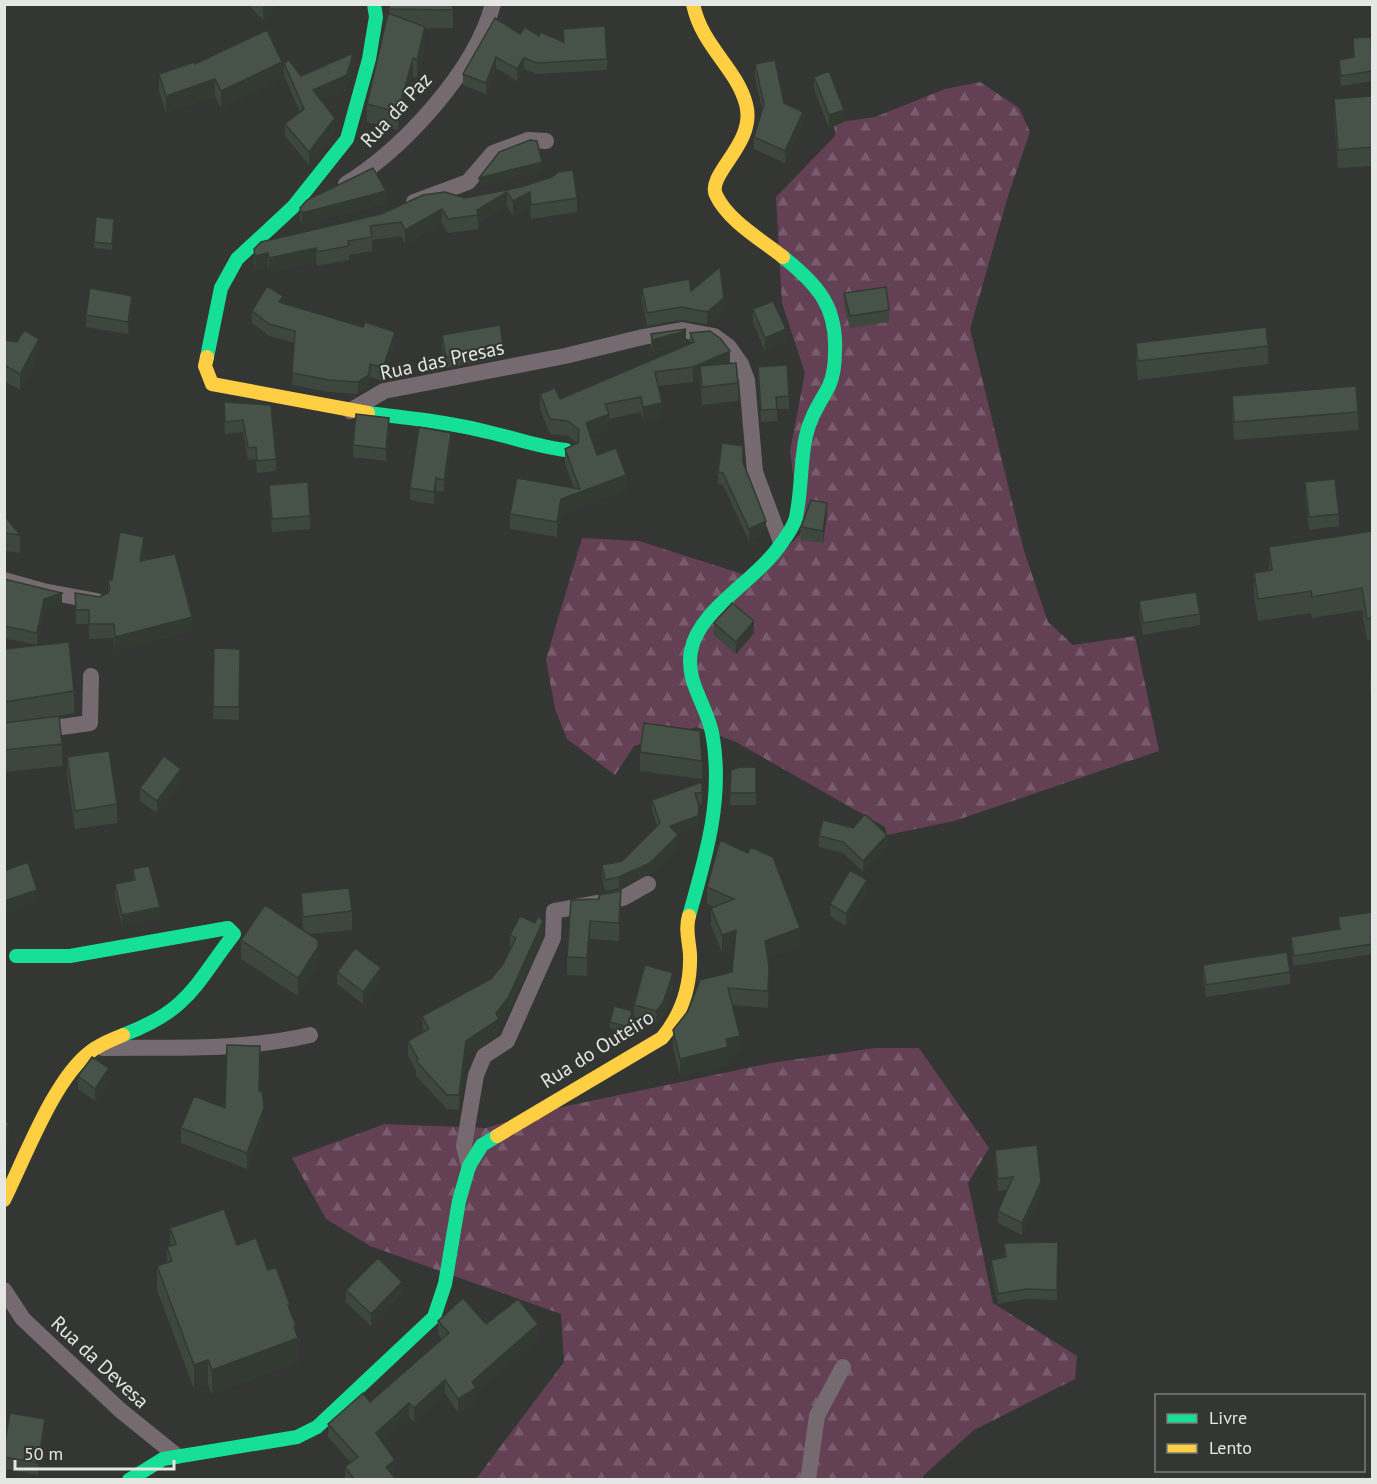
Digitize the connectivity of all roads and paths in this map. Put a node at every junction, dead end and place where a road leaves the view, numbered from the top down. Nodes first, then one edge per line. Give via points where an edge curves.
1 (374, 4) edge
2 (493, 4) edge
3 (693, 4) edge
4 (546, 141) dead end
5 (439, 193) junction
6 (462, 202) edge
7 (293, 207) junction
8 (399, 208) edge
9 (288, 237) edge
10 (247, 249) junction
11 (350, 411) junction
12 (566, 450) edge
13 (781, 542) junction
14 (4, 580) edge
15 (100, 602) edge
16 (92, 676) dead end
17 (4, 735) edge
18 (648, 884) dead end
19 (16, 956) dead end
20 (310, 1035) dead end
21 (96, 1049) junction
22 (469, 1166) junction
23 (4, 1200) edge
24 (4, 1290) edge
25 (843, 1366) dead end
26 (177, 1456) junction
27 (129, 1479) edge
28 (808, 1479) edge

1 - 7 street via 376,17 369,59 347,139
2 - 7 street, Rua da Paz via 487,26 471,56 410,132 372,168
3 - 13 street, Rua do Outeiro via 703,37 745,94 748,119 741,145 715,179 715,194 730,214 807,276 827,302 836,331 835,368 806,435 796,519
4 - 5 street via 528,140 494,153 468,182
5 - 6 street
5 - 8 street
7 - 10 street
9 - 10 street
10 - 11 street via 221,288 205,366 212,384
11 - 12 street via 439,421 538,447
11 - 13 street, Rua das Presas via 384,391 643,337 682,330 714,336 729,347 747,380 755,472
13 - 22 street, Rua do Outeiro via 704,623 691,650 691,680 713,734 716,795 709,845 687,922 687,992 675,1023 662,1038 482,1145
14 - 15 street
16 - 17 street via 90,723
18 - 22 street, Rua do Outeiro via 623,898 554,911 553,938 507,1041 484,1056 476,1075 464,1146
19 - 21 street via 70,956 228,928 234,934 199,985 172,1012 141,1031
20 - 21 street via 214,1049
21 - 23 street via 83,1058 59,1093
22 - 26 street, Rua do Outeiro via 445,1284 434,1317 317,1427 297,1437
24 - 26 street, Rua da Devesa via 22,1319 120,1410
25 - 28 street via 817,1416
26 - 27 street, Rua do Outeiro via 163,1459

